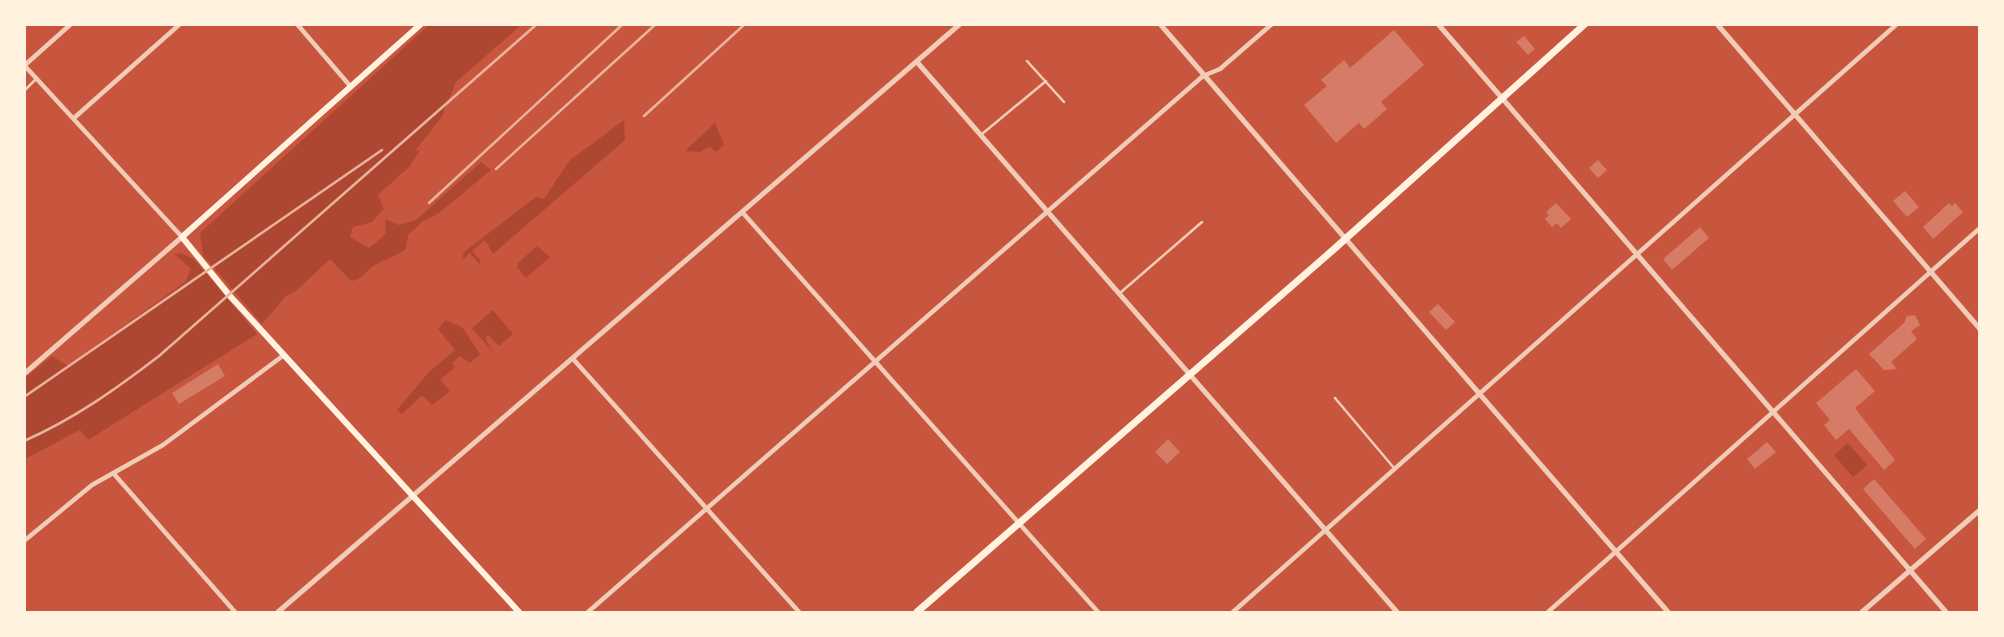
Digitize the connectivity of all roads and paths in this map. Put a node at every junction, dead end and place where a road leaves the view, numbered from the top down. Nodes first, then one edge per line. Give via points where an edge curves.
1 (71, 24) edge
2 (180, 24) edge
3 (297, 24) edge
4 (421, 24) edge
5 (960, 24) edge
6 (1160, 24) edge
7 (1272, 24) edge
8 (1438, 24) edge
9 (1585, 24) edge
10 (1717, 24) edge
11 (1897, 24) edge
12 (1027, 61) dead end
13 (918, 62) junction
14 (25, 65) edge
15 (1203, 76) junction
16 (37, 78) junction
17 (1046, 81) junction
18 (351, 88) junction
19 (24, 91) edge
20 (1503, 99) junction
21 (1064, 102) dead end
22 (1797, 116) junction
23 (74, 118) junction
24 (980, 135) junction
25 (743, 213) junction
26 (1049, 214) junction
27 (1202, 222) dead end
28 (1979, 228) edge
29 (182, 237) junction
30 (1345, 239) junction
31 (1639, 256) junction
32 (1930, 272) junction
33 (1119, 295) junction
34 (1979, 330) edge
35 (284, 355) junction
36 (574, 360) junction
37 (877, 363) junction
38 (24, 374) edge
39 (1190, 375) junction
40 (1335, 398) dead end
41 (1479, 398) junction
42 (1772, 411) junction
43 (1396, 470) junction
44 (114, 474) junction
45 (414, 495) junction
46 (707, 509) junction
47 (1979, 510) edge
48 (1020, 523) junction
49 (1325, 532) junction
50 (24, 541) edge
51 (1615, 553) junction
52 (1910, 570) junction
53 (235, 612) edge
54 (278, 612) edge
55 (519, 612) edge
56 (588, 612) edge
57 (799, 612) edge
58 (918, 612) edge
59 (1098, 612) edge
60 (1234, 612) edge
61 (1397, 612) edge
62 (1548, 612) edge
63 (1668, 612) edge
64 (1862, 612) edge
65 (1946, 612) edge

1 - 14 street
2 - 23 street
3 - 18 street
4 - 18 main road
5 - 13 street
6 - 15 street
7 - 15 street via 1220,69
8 - 20 street
9 - 20 main road
10 - 22 street
11 - 22 street
12 - 17 lane
13 - 24 street
13 - 25 street
14 - 16 street
15 - 26 street
15 - 30 street
16 - 19 lane
16 - 23 street
17 - 21 lane
17 - 24 lane
18 - 29 main road
20 - 30 main road
20 - 31 street
22 - 31 street
22 - 32 street
23 - 29 street
24 - 26 street
25 - 36 street
25 - 37 street
26 - 33 street
26 - 37 street
27 - 33 lane
28 - 32 street
29 - 35 main road
29 - 38 street
30 - 39 main road
30 - 41 street
31 - 41 street
31 - 42 street
32 - 34 street
32 - 42 street
33 - 39 street
35 - 44 street via 163,445
35 - 45 main road
36 - 45 street
36 - 46 street
37 - 46 street
37 - 48 street
39 - 48 main road
39 - 49 street
40 - 43 lane
41 - 43 street
41 - 51 street
42 - 51 street
42 - 52 street
43 - 49 street
44 - 50 street via 92,485
44 - 53 street
45 - 54 street
45 - 55 main road
46 - 56 street
46 - 57 street
47 - 52 street
48 - 58 main road
48 - 59 street
49 - 60 street
49 - 61 street
51 - 62 street
51 - 63 street
52 - 64 street
52 - 65 street

